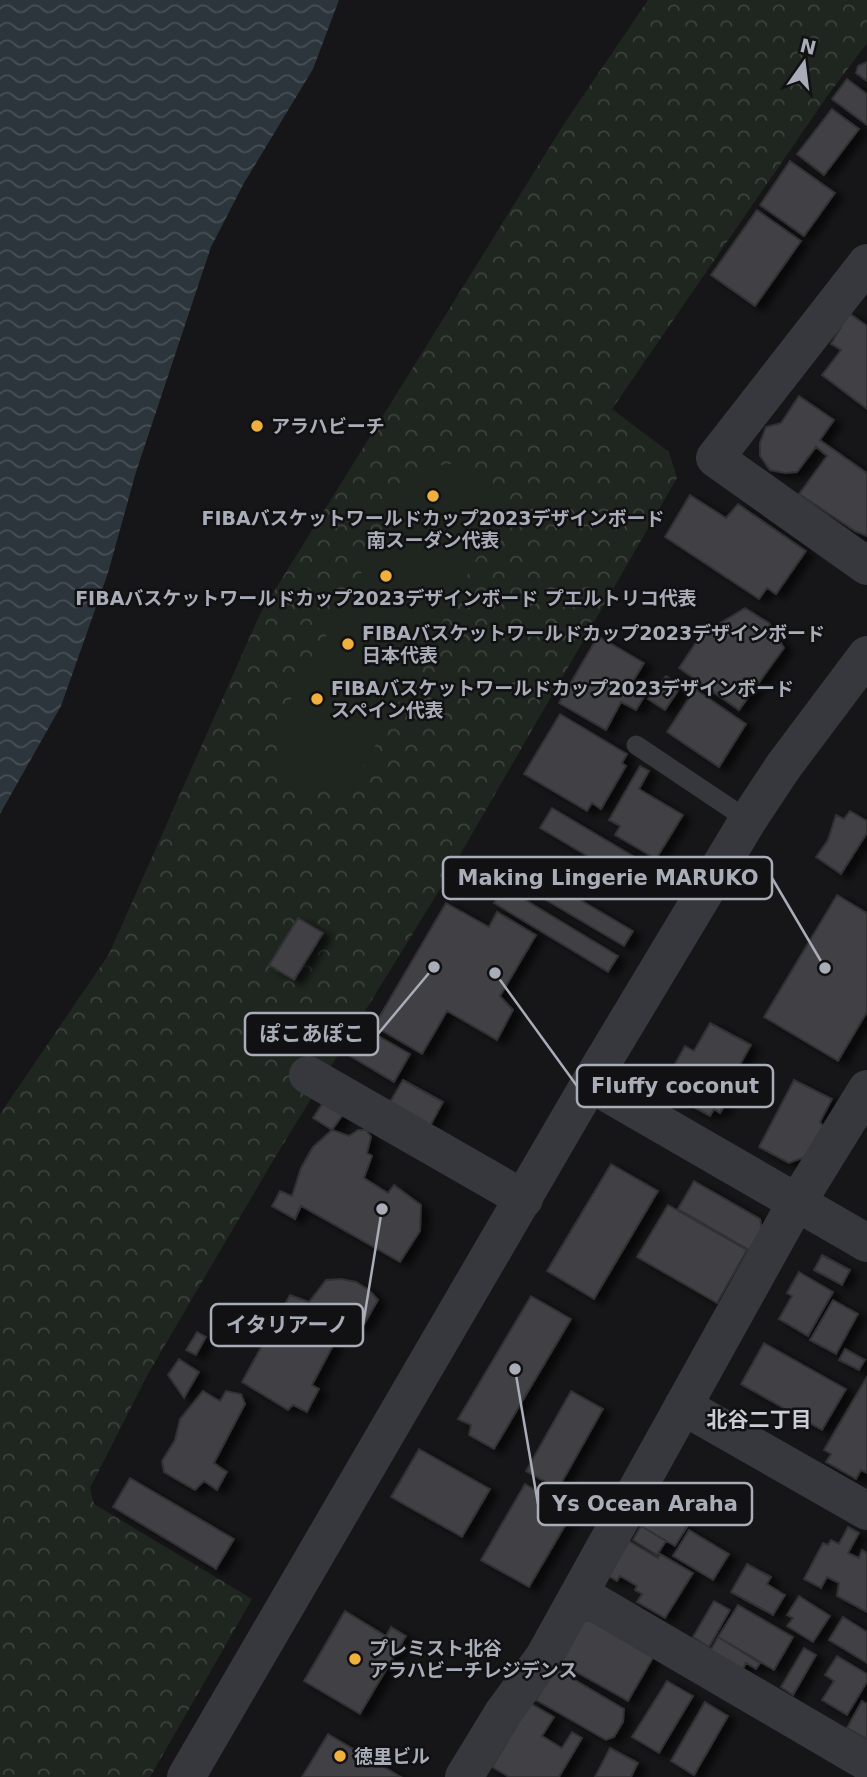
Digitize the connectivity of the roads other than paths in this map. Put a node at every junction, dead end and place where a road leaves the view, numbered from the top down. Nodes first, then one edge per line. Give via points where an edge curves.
1 (867, 263) edge
2 (867, 566) edge
3 (867, 655) edge
4 (636, 745) dead end
5 (748, 820) junction
6 (308, 1075) dead end
7 (590, 1083) junction
8 (867, 1089) edge
9 (524, 1199) junction
10 (798, 1202) junction
11 (867, 1243) edge
12 (683, 1406) junction
13 (867, 1511) edge
14 (580, 1594) junction
15 (867, 1762) edge
16 (471, 1774) edge
17 (186, 1777) edge

1 - 2 street via 715,458
3 - 5 street
4 - 5 lane
5 - 7 street
6 - 9 street
7 - 9 street
7 - 10 street
8 - 10 street
9 - 17 street
10 - 11 street
10 - 12 street
12 - 13 street
12 - 14 street
14 - 15 street
14 - 16 street via 544,1657 503,1713

